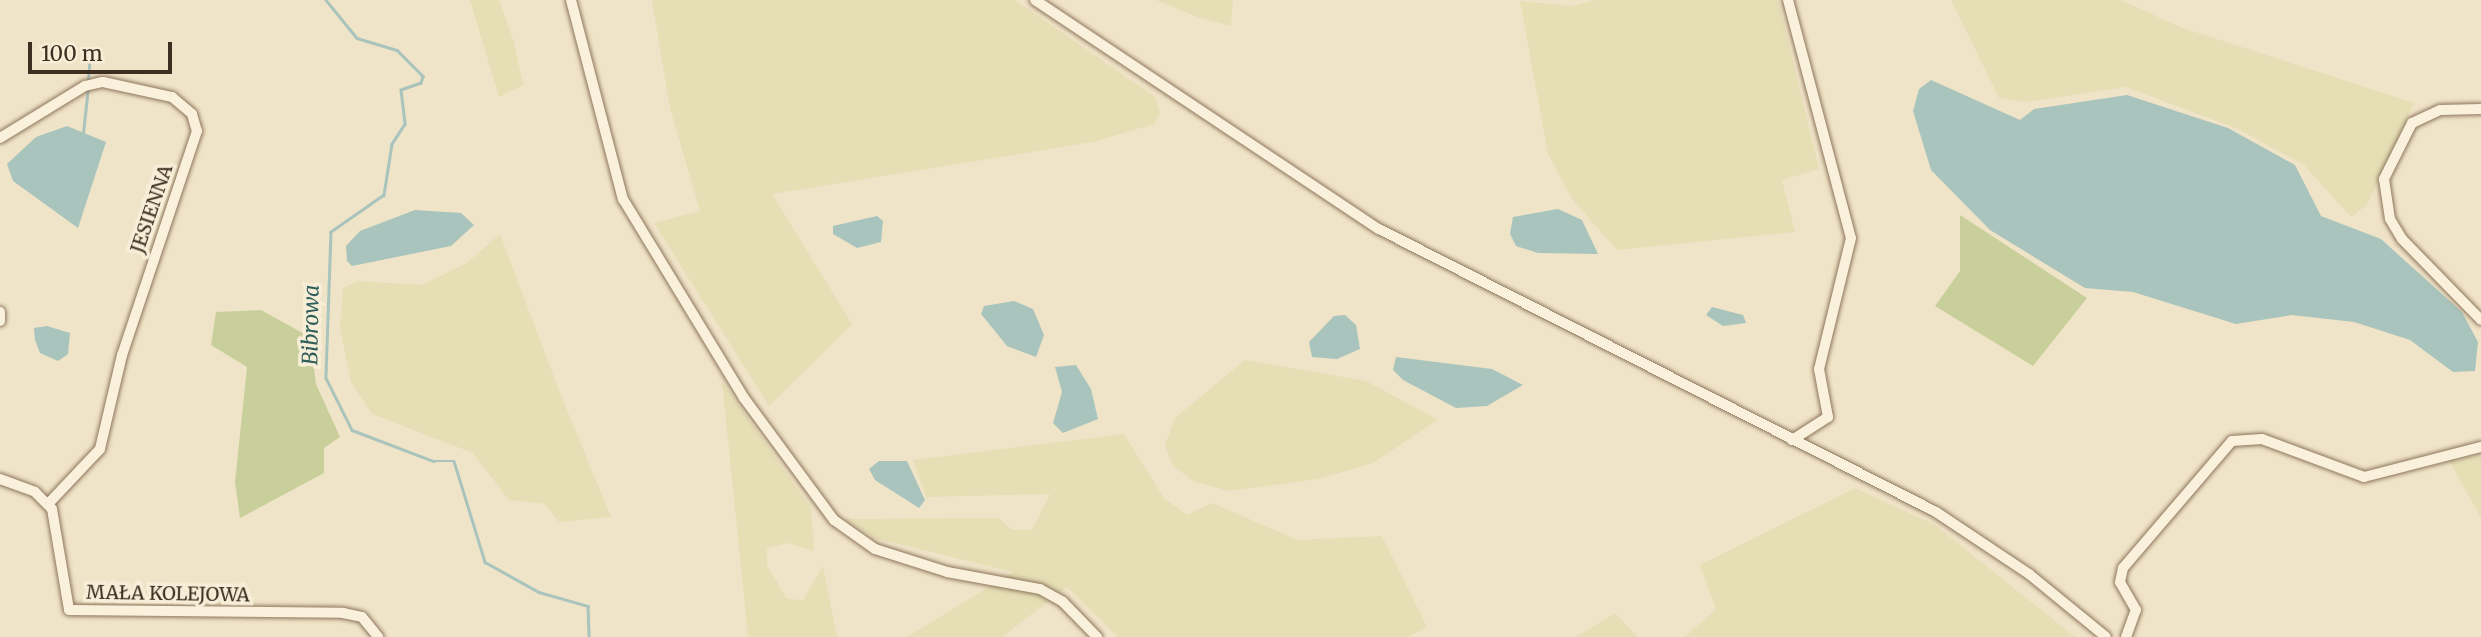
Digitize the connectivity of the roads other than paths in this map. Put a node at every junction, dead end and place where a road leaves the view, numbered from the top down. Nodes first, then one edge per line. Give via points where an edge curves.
1 (571, 0) edge
2 (1035, 0) edge
3 (1788, 0) edge
4 (2481, 109) edge
5 (0, 138) edge
6 (2481, 320) edge
7 (1792, 440) junction
8 (2481, 447) edge
9 (0, 479) edge
10 (48, 504) junction
11 (378, 637) edge
12 (1097, 637) edge
13 (2106, 637) edge
14 (2126, 637) edge

1 - 12 street via 623,199 744,398 834,520 875,550 947,572 1040,589 1063,602
2 - 7 street via 1379,229
3 - 7 street via 1851,238 1819,369 1828,417
4 - 6 street via 2440,110 2412,123 2384,178 2390,219 2402,239
5 - 10 street, JESIENNA via 85,86 103,82 173,97 192,114 197,131 122,355 100,449
7 - 13 street via 1986,543
8 - 14 street via 2364,477 2262,439 2232,441 2123,568 2120,582 2136,610
9 - 10 street
10 - 11 street, MAŁA KOLEJOWA via 69,610 343,613 362,617

